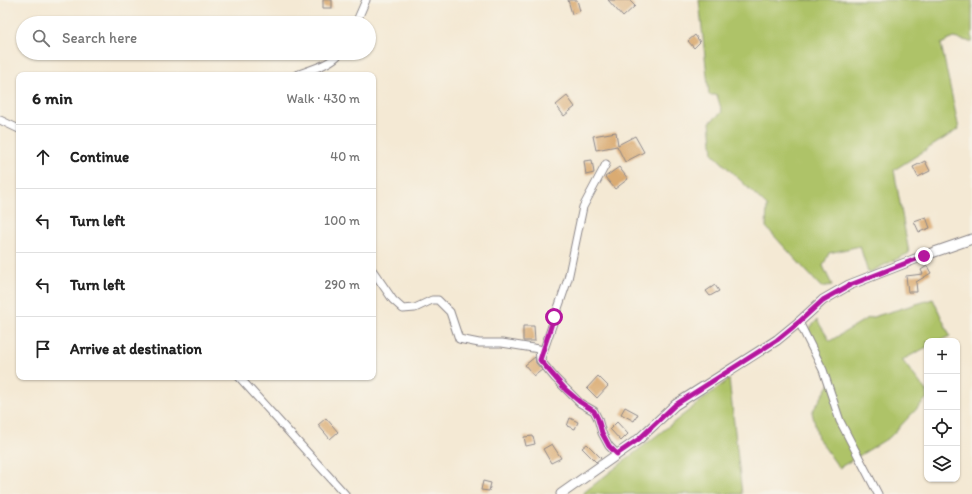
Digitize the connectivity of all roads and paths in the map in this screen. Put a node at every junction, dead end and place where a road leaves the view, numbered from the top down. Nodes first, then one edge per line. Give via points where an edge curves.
1 (366, 0) edge
2 (359, 16) edge
3 (330, 60) edge
4 (304, 72) edge
5 (0, 120) edge
6 (16, 128) edge
7 (606, 164) dead end
8 (972, 239) edge
9 (376, 275) edge
10 (799, 322) junction
11 (540, 360) junction
12 (242, 380) edge
13 (617, 454) junction
14 (345, 494) edge
15 (561, 494) edge
16 (878, 494) edge

1 - 2 street
3 - 4 street
5 - 6 street
7 - 11 street via 582,207 568,279
8 - 10 street via 850,285 823,300
9 - 11 street via 393,300 403,308 415,308 438,300 450,312 459,339 539,349
10 - 13 street via 777,340 675,405 639,439
10 - 16 street via 823,370 840,421
11 - 13 street via 566,390 594,411 602,433
12 - 14 street
13 - 15 street

